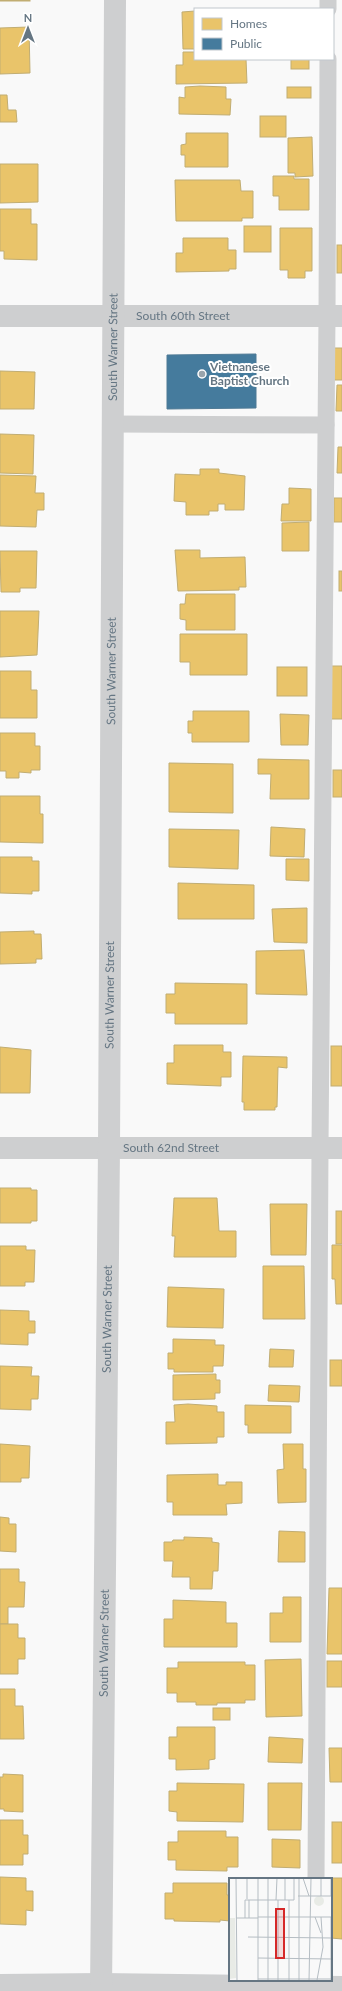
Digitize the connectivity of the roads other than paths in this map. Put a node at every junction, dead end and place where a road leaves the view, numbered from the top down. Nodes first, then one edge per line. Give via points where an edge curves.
1 (115, 0) edge
2 (328, 60) edge
3 (0, 316) edge
4 (113, 316) junction
5 (335, 316) edge
6 (113, 424) junction
7 (326, 425) junction
8 (109, 1147) junction
9 (0, 1148) edge
10 (320, 1148) junction
11 (342, 1148) edge
12 (316, 1878) edge
13 (0, 1985) edge
14 (316, 1986) edge
15 (342, 1986) edge
16 (101, 1987) edge

1 - 4 street, South Warner Street
2 - 5 lane
3 - 4 street, South 60th Street
4 - 5 street, South 60th Street
4 - 6 street, South Warner Street
5 - 7 lane
6 - 7 lane
6 - 8 street, South Warner Street
7 - 10 lane
8 - 9 street, South 62nd Street
8 - 10 street, South 62nd Street
8 - 16 street, South Warner Street
10 - 11 street, South 62nd Street
10 - 12 lane
13 - 16 street
14 - 15 street
14 - 16 street

